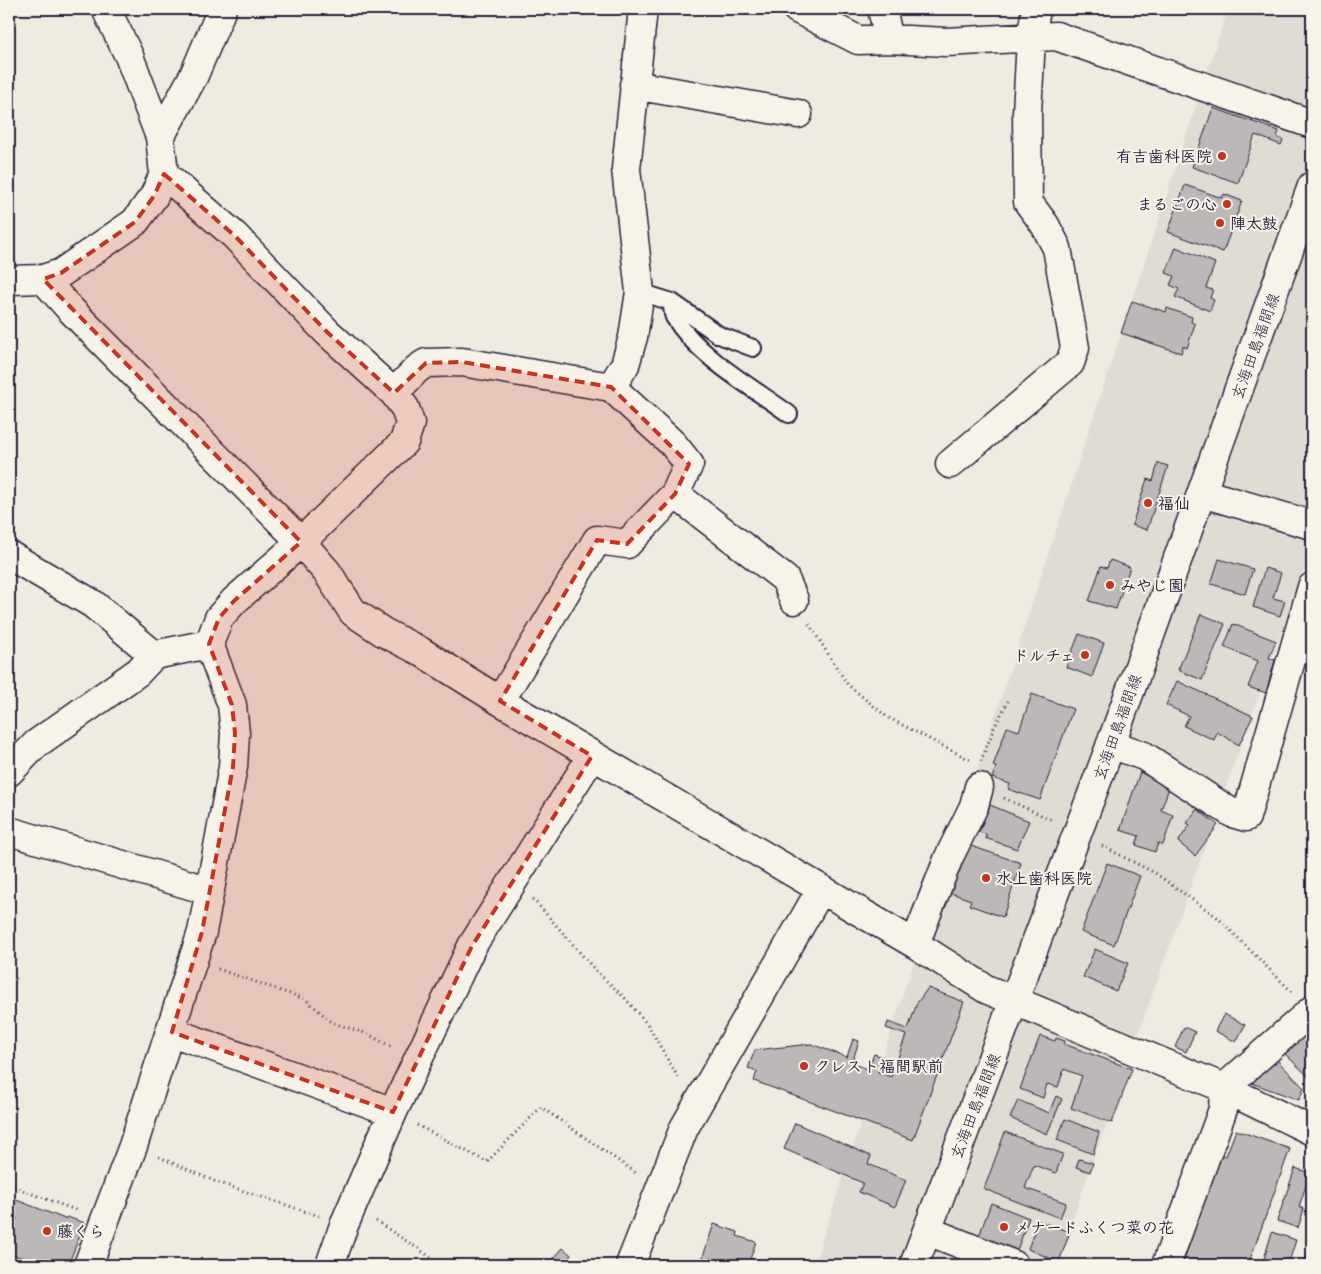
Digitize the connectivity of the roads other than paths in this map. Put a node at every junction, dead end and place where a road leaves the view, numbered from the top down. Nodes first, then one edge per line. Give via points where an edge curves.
1 (106, 9) edge
2 (222, 9) edge
3 (644, 9) edge
4 (797, 9) edge
5 (882, 9) edge
6 (1036, 9) edge
7 (889, 39) junction
8 (1031, 39) junction
9 (634, 85) junction
10 (798, 114) dead end
11 (1312, 124) edge
12 (160, 137) junction
13 (164, 174) junction
14 (1312, 186) edge
15 (44, 279) junction
16 (9, 280) edge
17 (640, 292) junction
18 (672, 302) junction
19 (753, 348) dead end
20 (611, 387) junction
21 (394, 393) junction
22 (790, 414) dead end
23 (950, 464) dead end
24 (1202, 493) junction
25 (675, 494) junction
26 (1312, 525) edge
27 (300, 542) junction
28 (9, 555) edge
29 (1312, 588) edge
30 (794, 600) road end
31 (209, 644) junction
32 (154, 655) junction
33 (500, 701) junction
34 (1112, 744) junction
35 (592, 756) junction
36 (9, 772) edge
37 (980, 776) road end
38 (9, 830) edge
39 (210, 891) junction
40 (820, 891) junction
41 (915, 944) junction
42 (1014, 1001) junction
43 (1311, 1010) edge
44 (172, 1032) junction
45 (1224, 1088) junction
46 (392, 1112) junction
47 (1312, 1132) edge
48 (928, 1230) junction
49 (88, 1265) edge
50 (330, 1265) edge
51 (630, 1265) edge
52 (914, 1265) edge
53 (1014, 1265) edge
54 (1166, 1265) edge

1 - 12 street via 129,56
2 - 12 street via 194,75
3 - 9 street
4 - 7 street via 858,40
5 - 7 street
6 - 8 street
7 - 8 street via 946,42
8 - 11 street via 1056,36
8 - 23 street via 1027,113 1028,202 1057,248 1075,348 1070,363
9 - 10 street
9 - 17 street via 626,169
12 - 13 street
13 - 15 street via 154,196 135,222 61,273
13 - 21 street via 235,236 327,332
14 - 24 street, 玄海田島福間線
15 - 16 street
15 - 27 street
17 - 18 lane
17 - 20 street via 625,365
18 - 19 lane via 719,335
18 - 22 lane via 673,316 699,346
20 - 21 street via 462,362 426,364
20 - 25 street via 673,444 689,464
21 - 27 street via 406,408 410,423 404,442
24 - 26 street
24 - 34 street, 玄海田島福間線
25 - 30 street via 785,579
25 - 33 street via 628,544 598,540
27 - 31 street via 234,601 219,618
27 - 33 street via 327,572 353,612
28 - 32 street via 93,604
29 - 34 street via 1246,817 1232,812 1144,756
31 - 32 street
31 - 39 street via 232,705 235,732 233,767
32 - 36 street via 138,672 36,744
33 - 35 street
34 - 42 street, 玄海田島福間線
35 - 40 street
35 - 46 street via 472,946
37 - 41 street via 974,806
38 - 39 street
39 - 44 street via 202,932
40 - 41 street
40 - 51 street via 695,1106
41 - 42 street via 986,989
42 - 45 street
42 - 48 street, 玄海田島福間線
43 - 45 street
44 - 46 street
44 - 49 street
45 - 47 street
45 - 54 street via 1223,1109
46 - 50 street
48 - 52 street, 玄海田島福間線
48 - 53 street

